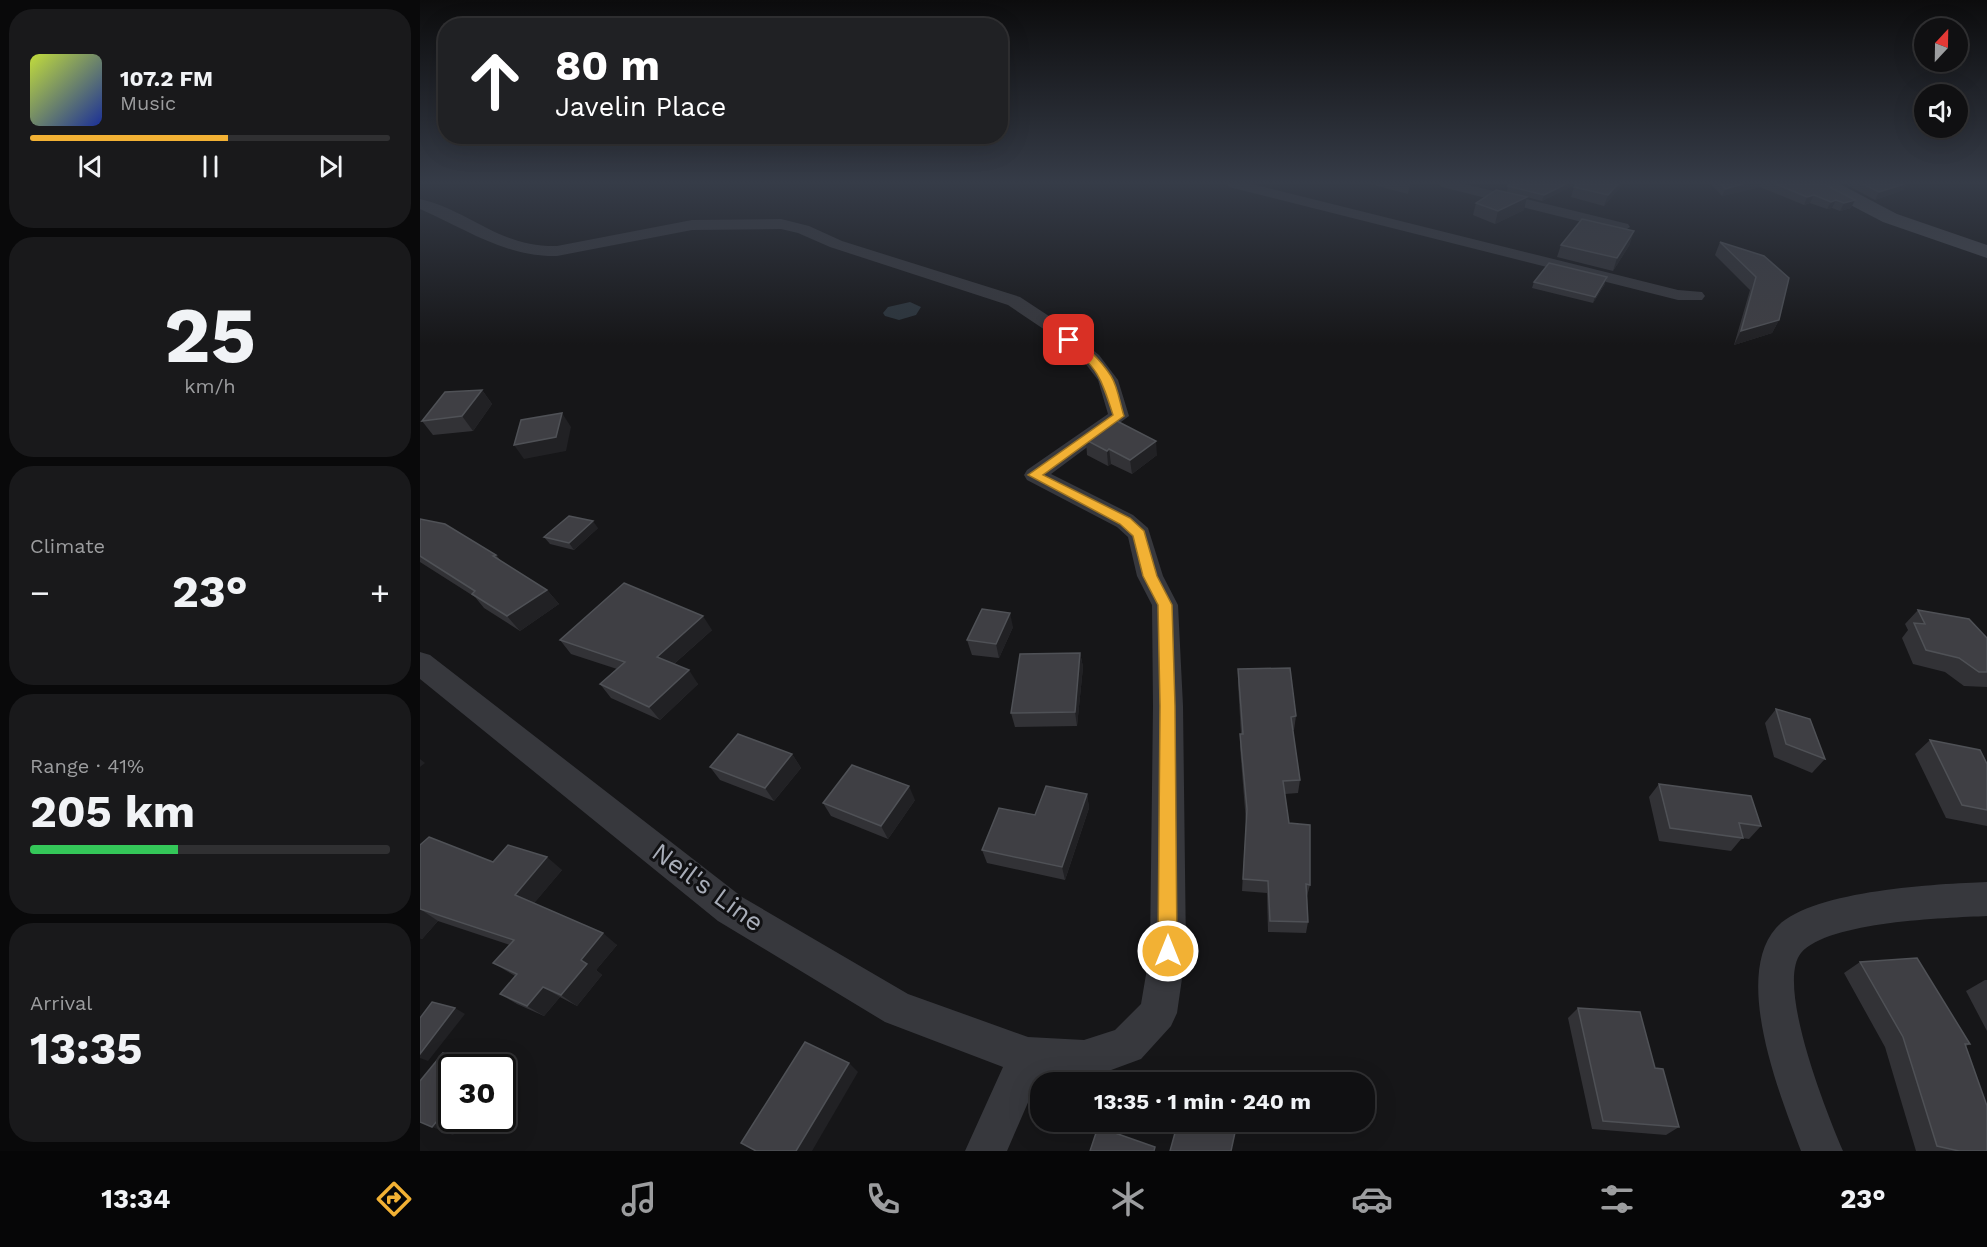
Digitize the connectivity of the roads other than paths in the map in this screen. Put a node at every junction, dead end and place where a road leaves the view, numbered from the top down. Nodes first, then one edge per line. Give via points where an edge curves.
1 (495, 238) edge
2 (627, 238) edge
3 (824, 238) edge
4 (1447, 238) edge
5 (1946, 238) edge
6 (1987, 252) edge
7 (1696, 296) dead end
8 (420, 663) edge
9 (1987, 899) edge
10 (1028, 1057) junction
11 (986, 1151) edge
12 (1822, 1151) edge

1 - 2 street, Neil's Line via 537,253
3 - 10 street, Neil's Line via 1014,302 1033,312 1088,354 1107,378 1119,416 1035,475 1125,521 1139,534 1150,576 1165,605 1168,951 1158,1013 1127,1045 1084,1060
4 - 7 street via 1678,296
5 - 6 street
8 - 10 street, Neil's Line via 730,909 898,1010
9 - 12 street via 1896,906 1837,917 1789,939 1781,951 1775,982 1779,1019
10 - 11 street

